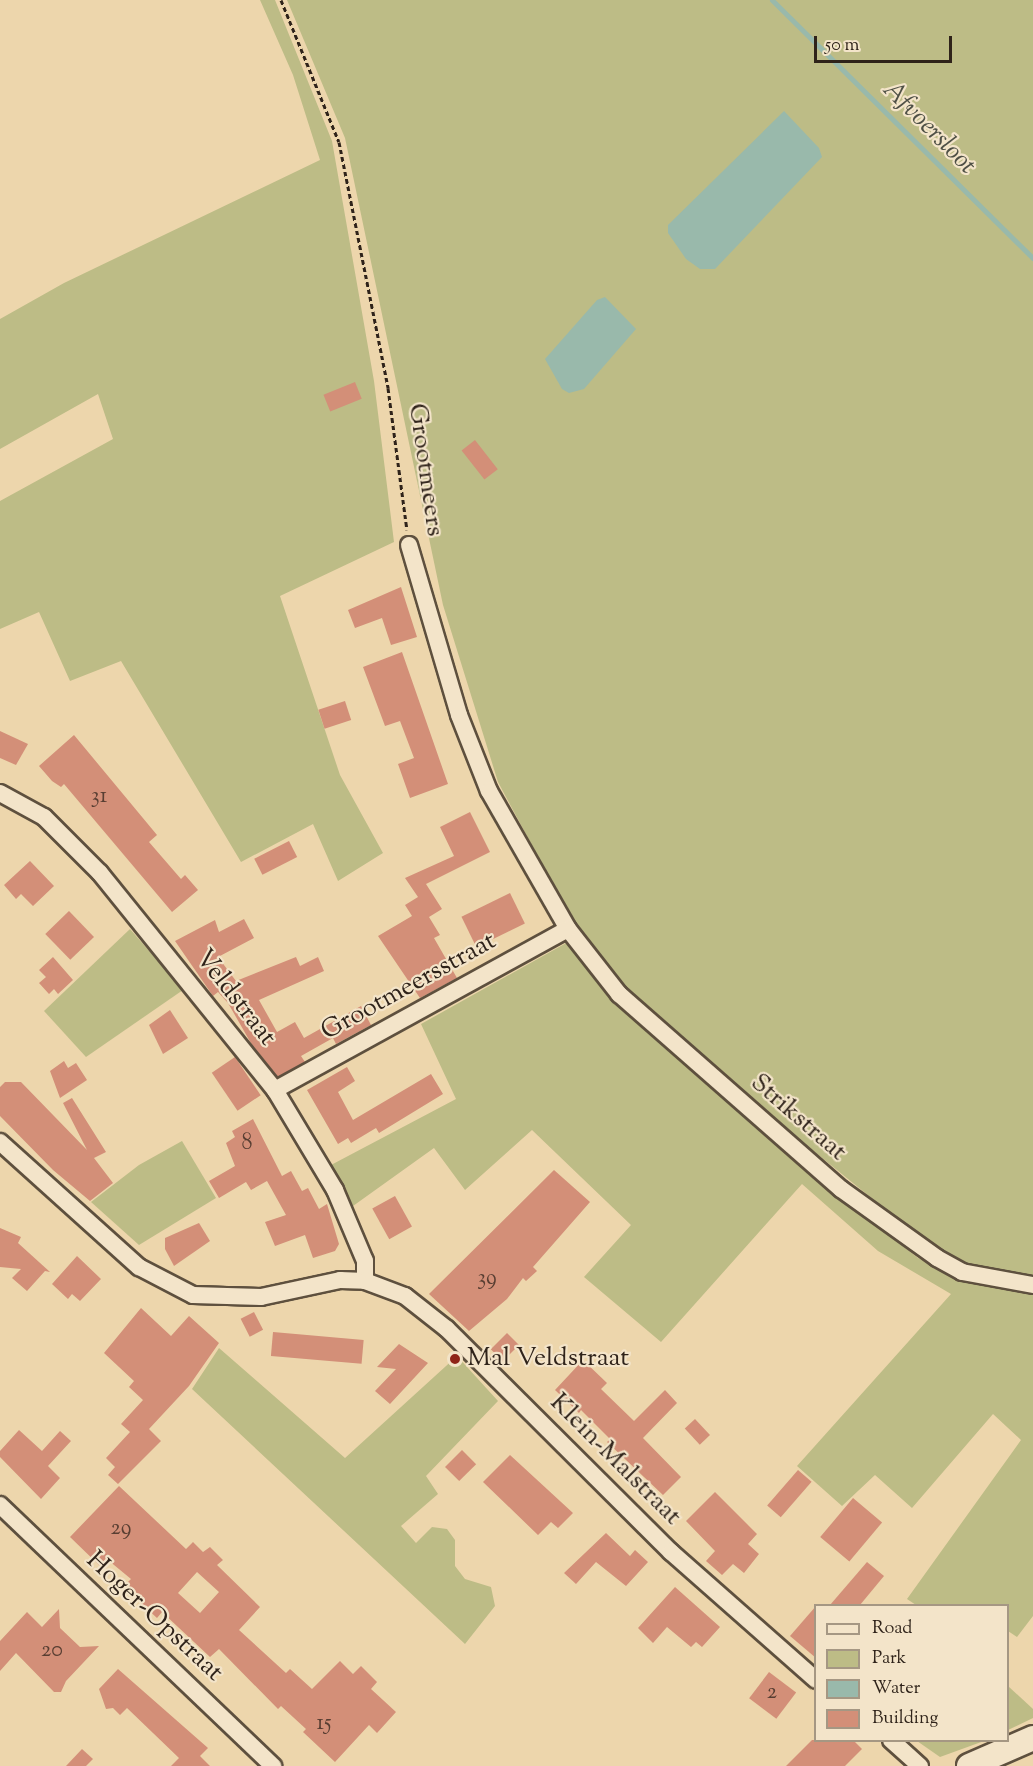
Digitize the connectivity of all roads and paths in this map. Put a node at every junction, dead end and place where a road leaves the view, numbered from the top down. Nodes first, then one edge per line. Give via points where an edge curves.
1 (281, 0) edge
2 (409, 545) joint
3 (0, 793) edge
4 (568, 929) junction
5 (275, 1090) junction
6 (0, 1142) edge
7 (365, 1281) junction
8 (1033, 1285) edge
9 (0, 1505) edge
10 (814, 1678) edge
11 (1033, 1738) edge
12 (893, 1742) edge
13 (273, 1766) edge
14 (920, 1766) edge
15 (969, 1766) edge

1 - 2 path, Grootmeers via 339,142 388,388
2 - 4 street, Grootmeers via 459,715 489,791
3 - 5 street, Veldstraat via 44,817 100,873
4 - 5 street, Grootmeersstraat
4 - 8 street, Strikstraat via 619,994 841,1189 937,1258 963,1272
5 - 7 street, Veldstraat via 348,1218 365,1261
6 - 7 street, Klein-Malstraat via 140,1267 193,1295 261,1297 340,1280
7 - 10 street, Klein-Malstraat via 405,1296 447,1329 671,1552
9 - 13 street, Hoger-Opstraat
11 - 15 main road
12 - 14 street

